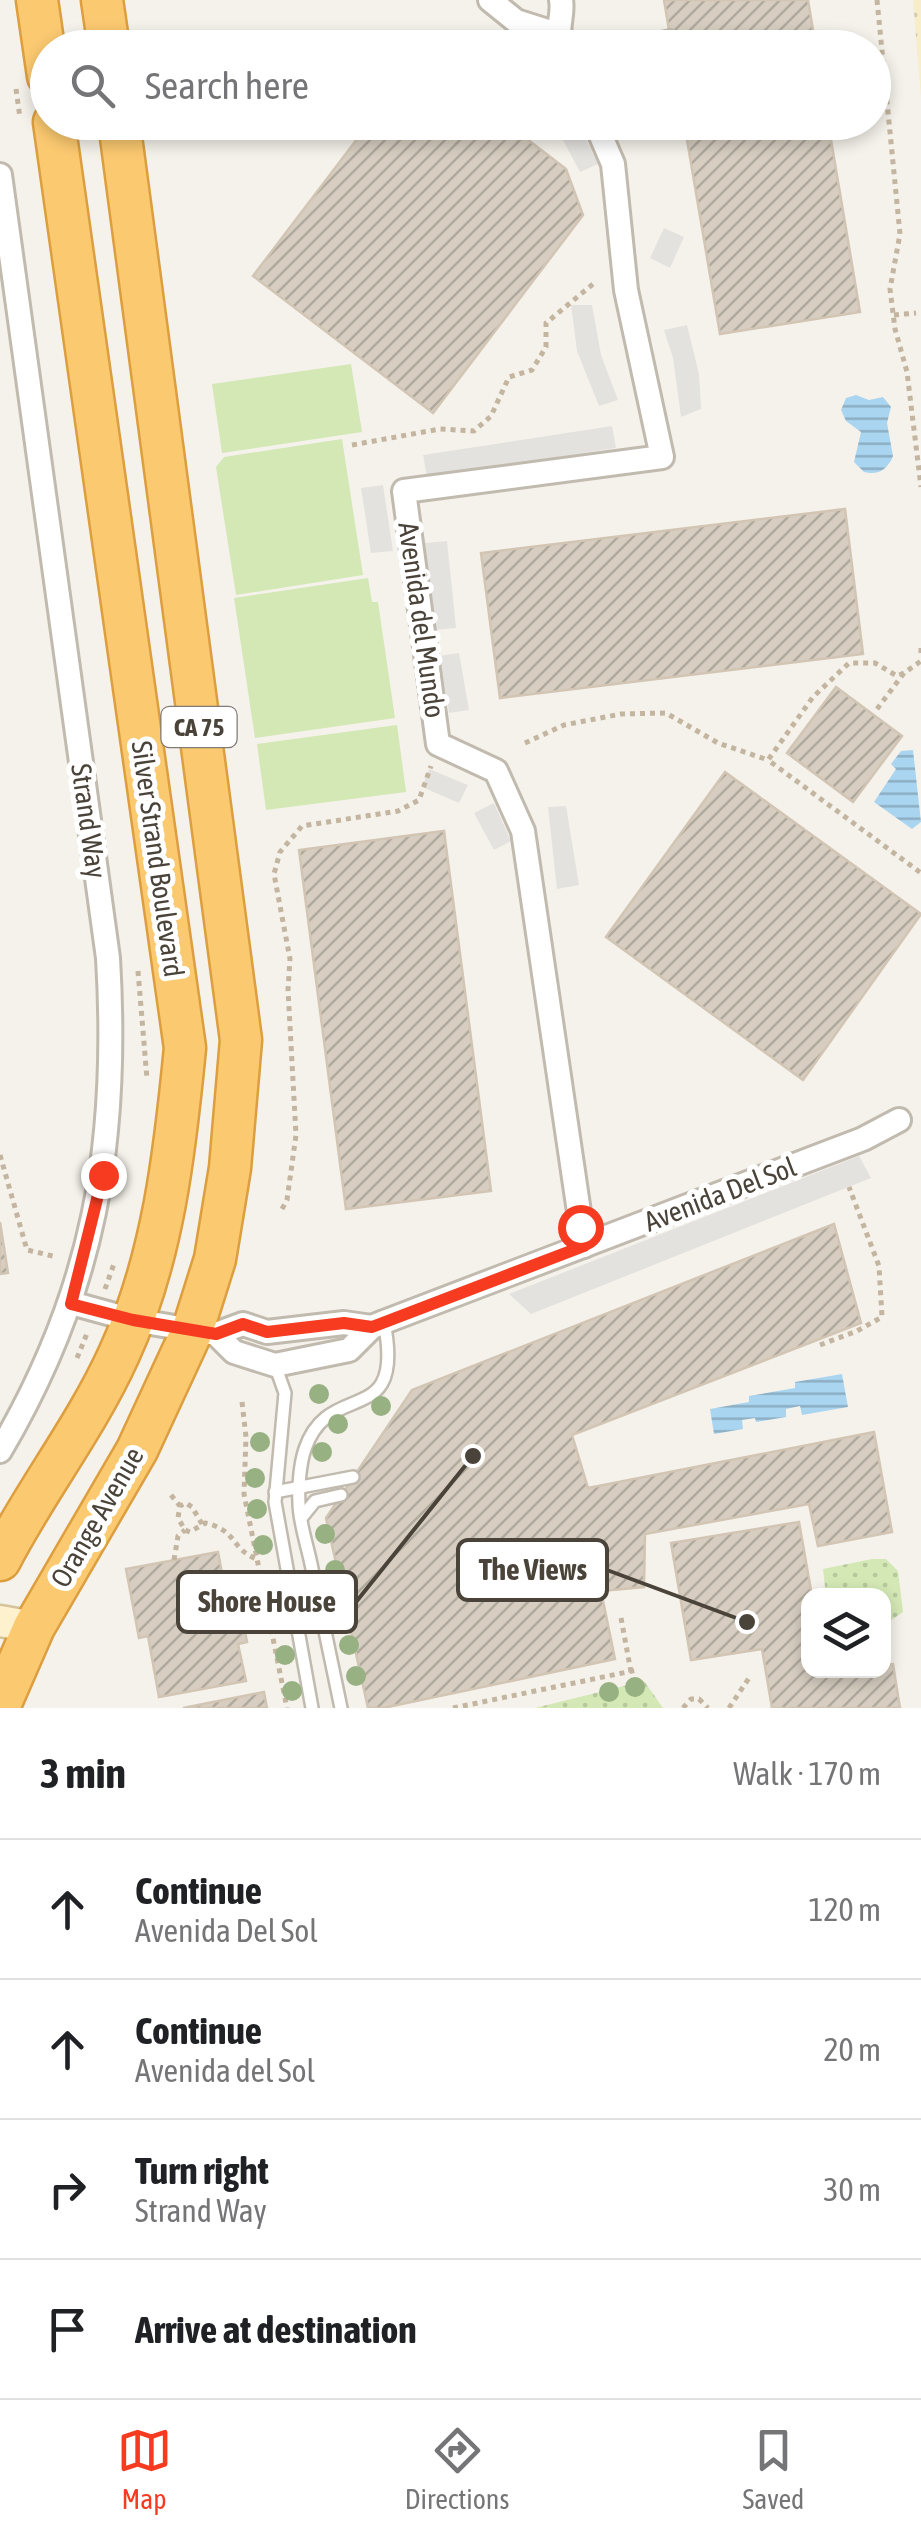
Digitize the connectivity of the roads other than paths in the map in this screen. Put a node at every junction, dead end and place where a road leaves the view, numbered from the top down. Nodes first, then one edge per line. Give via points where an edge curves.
1 (37, 0) edge
2 (102, 0) edge
3 (490, 0) edge
4 (561, 0) edge
5 (41, 30) edge
6 (106, 30) edge
7 (536, 30) edge
8 (561, 30) edge
9 (57, 140) edge
10 (120, 140) edge
11 (602, 140) edge
12 (0, 176) edge
13 (899, 1120) dead end
14 (584, 1246) junction
15 (71, 1304) junction
16 (133, 1320) junction
17 (378, 1324) junction
18 (205, 1332) junction
19 (275, 1366) junction
20 (0, 1451) edge
21 (353, 1478) dead end
22 (302, 1486) junction
23 (275, 1492) junction
24 (341, 1495) dead end
25 (302, 1517) junction
26 (0, 1560) edge
27 (17, 1624) edge
28 (0, 1705) edge
29 (312, 1708) edge
30 (341, 1708) edge

1 - 5 highway
2 - 6 highway
3 - 7 street
4 - 8 street
9 - 16 highway, Silver Strand Boulevard / CA 75 via 185,1048 174,1168
10 - 18 highway, Silver Strand Boulevard / CA 75 via 241,1040
11 - 14 street, Avenida del Mundo via 612,164 626,290 662,458 404,491 438,744 496,771 523,831
12 - 15 street, Strand Way via 109,976 103,1175
13 - 14 street, Avenida Del Sol
14 - 17 street, Avenida Del Sol
15 - 16 street
15 - 20 street, Strand Way
16 - 18 street, Avenida Del Sol
16 - 26 highway, Silver Strand Boulevard / CA 75 via 82,1426
17 - 18 street, Avenida Del Sol via 267,1332 243,1324
17 - 19 street, Avenida Del Sol via 349,1350
17 - 22 lane via 391,1355 387,1373 376,1393 316,1425 304,1452
18 - 19 street, Avenida Del Sol via 234,1352
18 - 27 highway, Orange Avenue / CA 75 via 137,1450
19 - 23 lane via 285,1393
21 - 22 lane
22 - 23 lane
22 - 25 lane
23 - 29 lane
24 - 25 lane via 315,1501
25 - 30 lane
27 - 28 highway, Orange Avenue / CA 75

